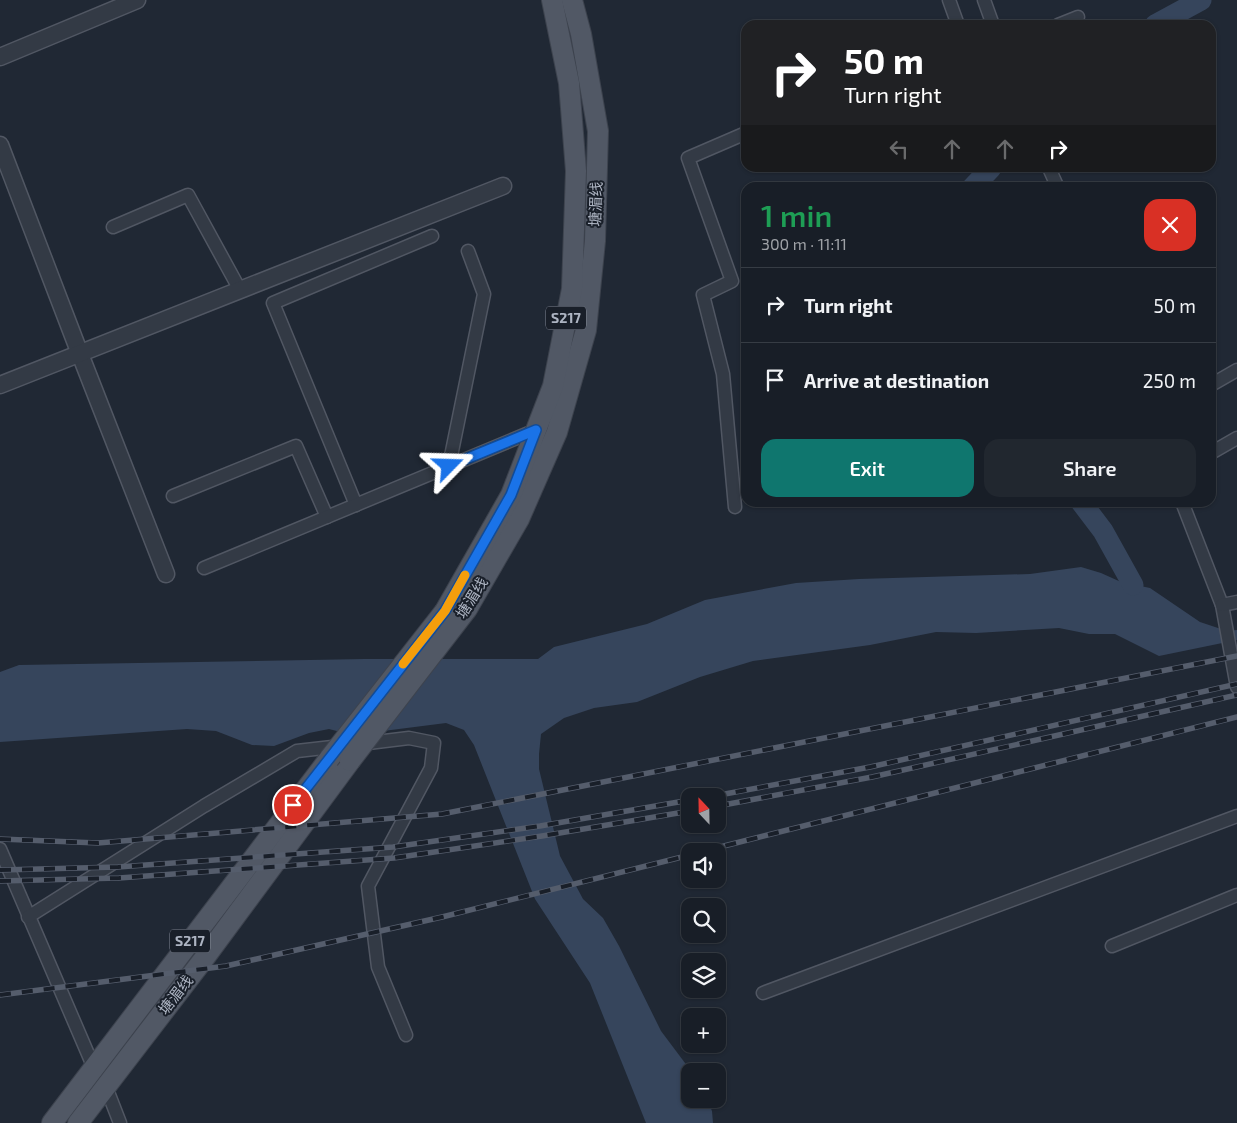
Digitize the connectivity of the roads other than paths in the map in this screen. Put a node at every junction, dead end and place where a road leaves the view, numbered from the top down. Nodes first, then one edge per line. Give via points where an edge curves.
1 (137, 0) edge
2 (552, 0) edge
3 (572, 0) edge
4 (950, 0) edge
5 (984, 0) edge
6 (1078, 17) dead end
7 (956, 20) edge
8 (991, 20) edge
9 (1070, 20) edge
10 (0, 57) edge
11 (741, 135) edge
12 (0, 145) edge
13 (503, 186) dead end
14 (113, 227) dead end
15 (432, 236) dead end
16 (468, 251) dead end
17 (240, 290) junction
18 (80, 354) junction
19 (1237, 370) edge
20 (1216, 382) edge
21 (0, 385) edge
22 (536, 430) junction
23 (1237, 438) edge
24 (1216, 450) edge
25 (449, 466) junction
26 (173, 496) dead end
27 (356, 505) junction
28 (735, 507) dead end
29 (1184, 507) edge
30 (327, 517) junction
31 (204, 568) dead end
32 (166, 574) dead end
33 (1237, 602) edge
34 (1222, 605) junction
35 (1237, 687) edge
36 (1237, 816) edge
37 (0, 849) edge
38 (1237, 895) edge
39 (28, 917) junction
40 (1112, 946) dead end
41 (763, 993) dead end
42 (406, 1035) dead end
43 (94, 1068) junction
44 (106, 1087) junction
45 (52, 1123) edge
46 (78, 1123) edge
47 (120, 1123) edge

1 - 10 street
2 - 22 main road, S217 via 569,83 576,171 572,290 552,386
3 - 44 main road, 塘湄线 / S217, bridge via 598,131 595,241 586,330 557,432 519,518 467,609
4 - 7 street
5 - 8 street
6 - 9 street
11 - 28 street via 688,158 732,281 702,295 723,374
12 - 18 street
13 - 17 street
14 - 17 street via 188,195
15 - 27 street via 272,303
16 - 25 street via 484,294
17 - 18 street
18 - 21 street
18 - 32 street
19 - 20 street
22 - 25 street
22 - 43 main road, S217, bridge via 511,495 445,611
23 - 24 street
25 - 27 street
26 - 30 street via 296,446
27 - 30 street
29 - 34 street
30 - 31 street
33 - 34 street
34 - 35 street
36 - 41 street
37 - 39 street
38 - 40 street
39 - 42 street via 297,751 410,738 434,743 431,768 368,886 378,967
39 - 43 street
43 - 45 main road, S217
44 - 46 main road, 塘湄线 / S217
44 - 47 street

